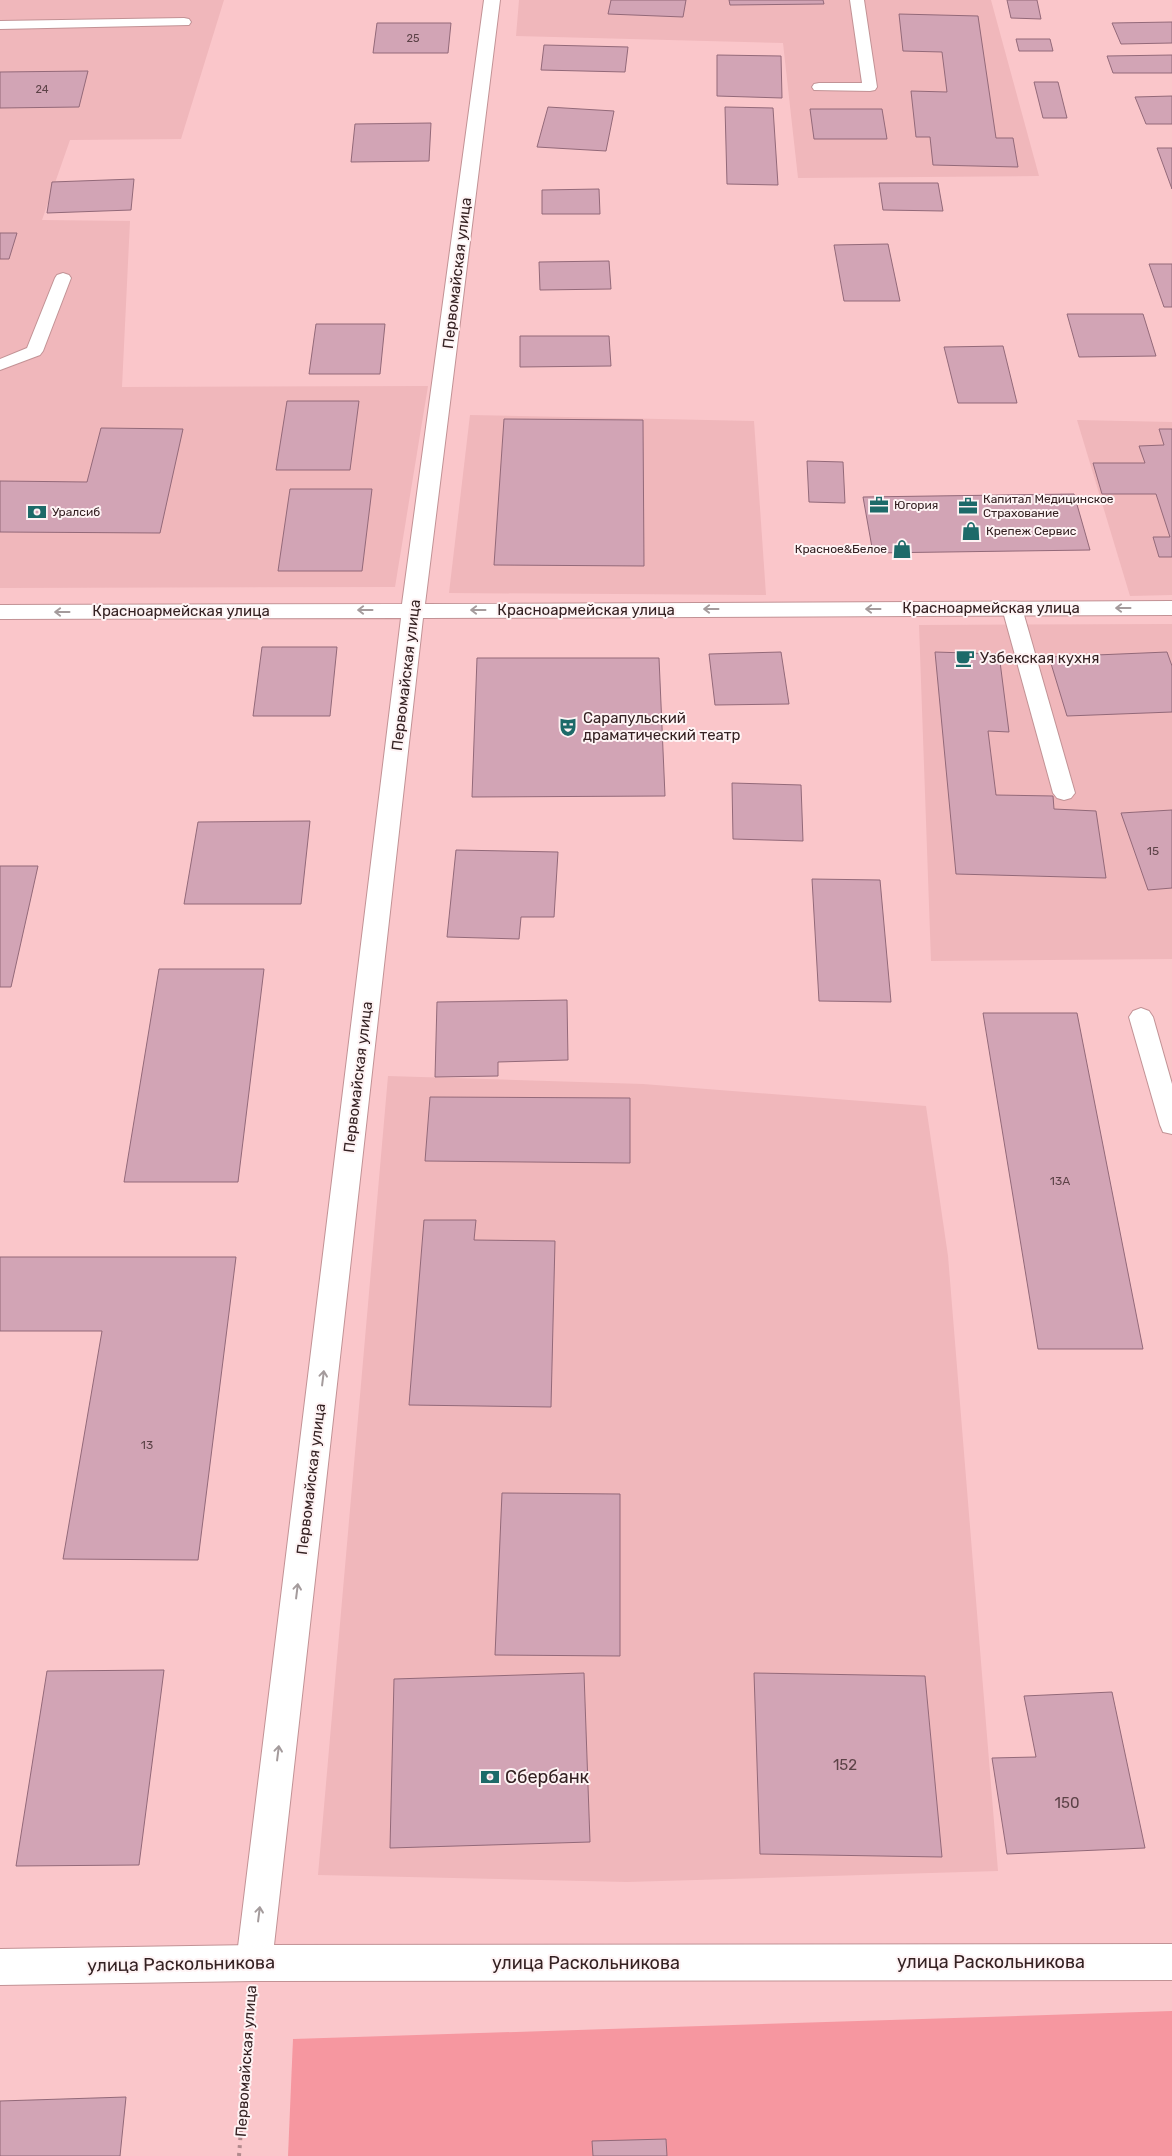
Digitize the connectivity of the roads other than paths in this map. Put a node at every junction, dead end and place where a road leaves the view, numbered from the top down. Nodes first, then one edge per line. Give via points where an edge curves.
1 (492, 0) edge
2 (856, 0) edge
3 (184, 22) dead end
4 (0, 25) edge
5 (819, 87) dead end
6 (63, 278) dead end
7 (0, 365) edge
8 (1012, 608) junction
9 (1172, 608) edge
10 (413, 610) junction
11 (0, 612) edge
12 (1064, 793) dead end
13 (1141, 1017) dead end
14 (1172, 1125) edge
15 (1172, 1962) edge
16 (254, 1963) junction
17 (0, 1967) edge

1 - 10 street, Первомайская улица
2 - 5 lane via 870,87
3 - 4 lane
6 - 7 lane via 34,351
9 -> 8 street, Красноармейская улица
8 -> 10 street, Красноармейская улица
8 - 12 lane
10 -> 11 street, Красноармейская улица
16 -> 10 street, Первомайская улица
13 - 14 lane
15 - 16 street, улица Раскольникова
16 - 17 street, улица Раскольникова

